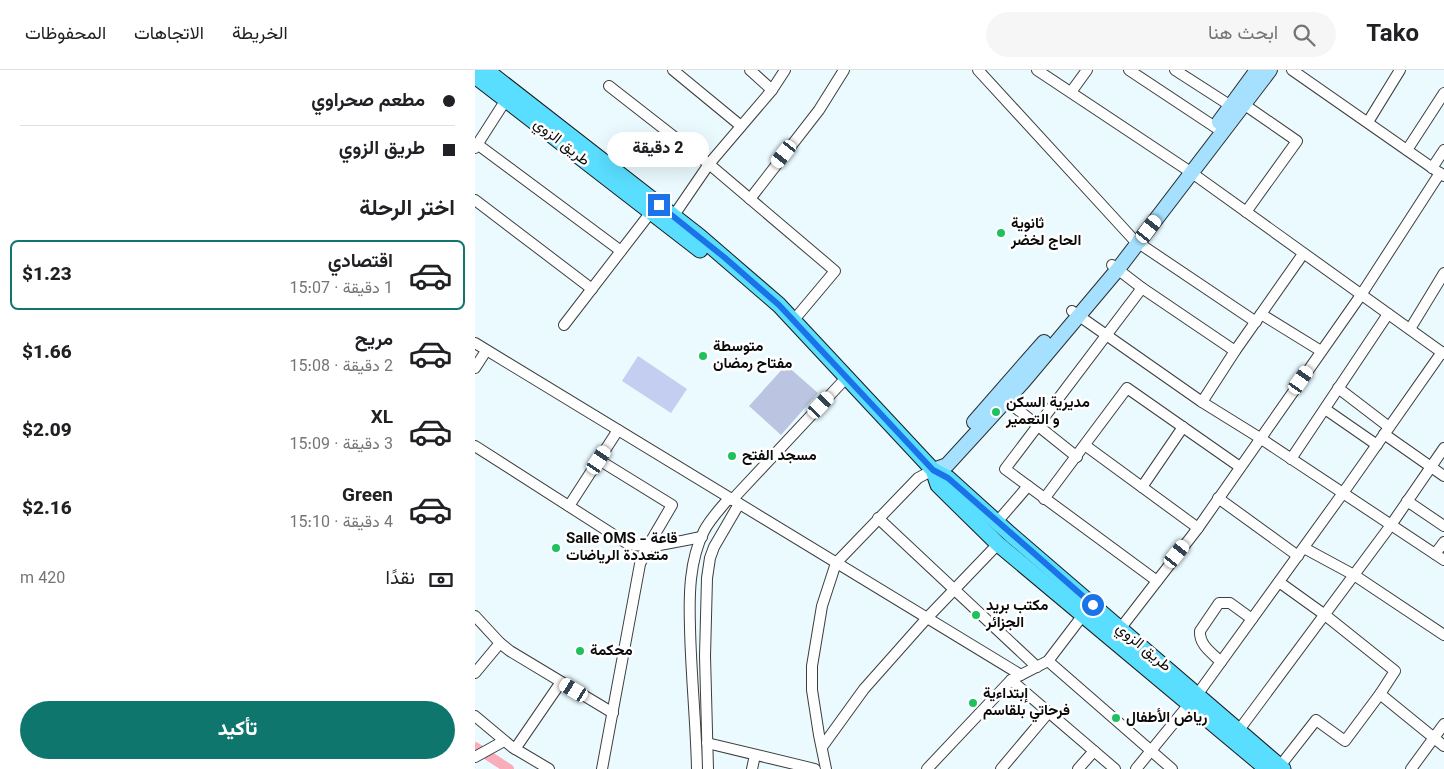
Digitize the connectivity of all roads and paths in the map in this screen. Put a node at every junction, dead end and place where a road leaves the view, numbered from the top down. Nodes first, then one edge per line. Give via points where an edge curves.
1 (485, 70) edge
2 (673, 70) edge
3 (750, 70) edge
4 (785, 70) edge
5 (844, 70) edge
6 (978, 70) edge
7 (1037, 70) edge
8 (1087, 70) edge
9 (1129, 70) edge
10 (1175, 70) edge
11 (1257, 70) edge
12 (1270, 70) edge
13 (1292, 70) edge
14 (1400, 70) edge
15 (475, 76) edge
16 (609, 86) dead end
17 (772, 90) junction
18 (1071, 92) junction
19 (1444, 93) edge
20 (509, 95) junction
21 (1237, 103) junction
22 (1368, 122) junction
23 (741, 126) junction
24 (1215, 127) junction
25 (476, 146) edge
26 (1407, 150) junction
27 (1444, 150) edge
28 (709, 164) junction
29 (1188, 171) junction
30 (1439, 172) edge
31 (750, 199) junction
32 (475, 200) edge
33 (651, 212) junction
34 (1246, 212) junction
35 (671, 221) junction
36 (1136, 241) junction
37 (621, 251) junction
38 (1303, 254) junction
39 (1115, 267) junction
40 (1444, 273) edge
41 (1142, 288) junction
42 (592, 289) junction
43 (1361, 295) junction
44 (1075, 313) junction
45 (1388, 314) junction
46 (1258, 318) junction
47 (793, 321) junction
48 (564, 325) dead end
49 (1410, 330) junction
50 (1106, 335) junction
51 (475, 343) edge
52 (486, 351) junction
53 (1235, 351) junction
54 (1321, 351) junction
55 (1443, 353) edge
56 (475, 368) edge
57 (846, 378) junction
58 (1338, 388) junction
59 (1002, 397) junction
60 (1202, 402) junction
61 (1325, 409) junction
62 (1037, 426) junction
63 (1183, 427) junction
64 (617, 430) junction
65 (1387, 431) junction
66 (1261, 438) junction
67 (1377, 445) junction
68 (475, 446) edge
69 (1086, 446) junction
70 (1444, 448) edge
71 (1077, 457) junction
72 (1291, 458) junction
73 (599, 460) junction
74 (1240, 467) junction
75 (1431, 467) junction
76 (933, 470) junction
77 (1444, 476) edge
78 (1028, 486) junction
79 (1142, 487) junction
80 (1343, 493) junction
81 (1218, 498) junction
82 (1045, 499) junction
83 (733, 500) junction
84 (1407, 502) junction
85 (569, 506) junction
86 (878, 518) junction
87 (997, 522) junction
88 (1391, 525) junction
89 (1444, 526) edge
90 (1198, 528) junction
91 (702, 537) junction
92 (1444, 542) edge
93 (998, 544) junction
94 (648, 546) junction
95 (1301, 552) junction
96 (1439, 558) edge
97 (836, 563) junction
98 (1354, 575) junction
99 (1157, 581) junction
100 (1279, 582) junction
101 (955, 589) junction
102 (1083, 615) junction
103 (1325, 615) junction
104 (475, 616) edge
105 (927, 618) junction
106 (1252, 619) junction
107 (1120, 629) junction
108 (1444, 635) edge
109 (500, 643) junction
110 (1048, 661) junction
111 (1221, 662) junction
112 (1037, 667) junction
113 (475, 673) edge
114 (1021, 675) junction
115 (1011, 680) junction
116 (561, 682) junction
117 (1380, 694) junction
118 (1193, 699) junction
119 (1049, 712) junction
120 (613, 713) junction
121 (475, 716) edge
122 (1444, 724) edge
123 (1239, 730) junction
124 (1434, 739) junction
125 (504, 741) junction
126 (707, 743) junction
127 (1444, 746) edge
128 (822, 748) junction
129 (515, 749) junction
130 (1094, 751) junction
131 (1151, 751) junction
132 (755, 755) junction
133 (475, 758) edge
134 (1277, 768) edge
135 (549, 769) edge
136 (602, 769) edge
137 (697, 769) edge
138 (708, 769) edge
139 (752, 769) edge
140 (815, 769) edge
141 (826, 769) edge
142 (927, 769) edge
143 (1001, 769) edge
144 (1078, 769) edge
145 (1115, 769) edge
146 (1136, 769) edge
147 (1172, 769) edge
148 (1411, 769) edge

1 - 20 main road, طريق الزوي
2 - 23 street
3 - 17 street
4 - 17 street
5 - 31 street via 819,110
6 - 36 street
7 - 18 street
8 - 18 street
9 - 24 street
10 - 21 street
11 - 21 street
12 - 21 street
13 - 22 street
14 - 22 street
15 - 20 main road, طريق الزوي
16 - 28 street
17 - 23 street
18 - 29 street
19 - 26 street
20 - 25 street
20 - 33 main road, طريق الزوي
20 - 35 main road, طريق الزوي
21 - 24 street
21 - 29 street
21 - 34 street via 1297,141
22 - 26 street
23 - 28 street
24 - 29 street
25 - 37 street
26 - 30 street
27 - 30 street
28 - 31 street
28 - 35 street
29 - 34 street
29 - 36 street
30 - 43 street
31 - 47 street via 835,271
32 - 42 street
33 - 35 main road, طريق الزوي
33 - 37 street
34 - 38 street
35 - 47 main road, طريق الزوي via 724,257
36 - 39 street
36 - 46 street
37 - 42 street
38 - 43 street
38 - 46 street
39 - 41 street
39 - 44 street
40 - 49 street
41 - 50 street
41 - 53 street
42 - 48 street
43 - 45 street
43 - 54 street
44 - 50 street
44 - 59 street
45 - 49 street
45 - 58 street
46 - 53 street
46 - 54 street
47 - 57 main road, طريق الزوي
49 - 55 street
50 - 60 street
50 - 62 street
51 - 52 street
52 - 56 street
52 - 64 street
53 - 60 street
54 - 66 street
55 - 65 street
57 - 76 main road, طريق الزوي
57 - 83 street
58 - 61 street
58 - 65 street
59 - 62 street
59 - 76 street
60 - 66 street
61 - 67 street
61 - 72 street
62 - 71 street
62 - 78 street via 1005,469
63 - 69 street via 1127,388
63 - 74 street
63 - 79 street
64 - 73 street
64 - 83 street
65 - 67 street
65 - 75 street
66 - 72 street
66 - 74 street
67 - 80 street
68 - 85 street
69 - 71 street
69 - 79 street
70 - 75 street
71 - 82 street
72 - 80 street
73 - 85 street
73 - 94 street via 673,505
74 - 81 street
75 - 77 street
75 - 84 street
76 - 86 street via 917,478
76 - 87 main road, طريق الزوي via 948,478
76 - 93 main road, طريق الزوي via 938,485
78 - 82 street
78 - 87 street
79 - 90 street
80 - 88 street
80 - 95 street
81 - 90 street
81 - 95 street
82 - 99 street
83 - 91 street via 704,530
83 - 97 street
83 - 126 street via 710,558 707,578
84 - 88 street
84 - 89 street
85 - 94 street via 628,544
86 - 97 street
86 - 101 street
87 - 107 main road, طريق الزوي
88 - 96 street
88 - 98 street
90 - 99 street
91 - 94 street
91 - 137 street via 691,573 689,602
92 - 96 street
93 - 101 street
93 - 102 main road, طريق الزوي
94 - 120 street via 639,572
95 - 98 street
95 - 100 street
97 - 105 street
97 - 128 street via 822,606 812,666 812,690
98 - 103 street
98 - 108 street
99 - 107 street
100 - 103 street
100 - 106 street
101 - 105 street
101 - 112 street
102 - 110 street
102 - 118 main road, طريق الزوي
103 - 117 street via 1395,672
103 - 123 street
104 - 109 street
105 - 114 street
105 - 128 street via 864,689
106 - 111 street
106 - 111 street via 1230,602 1219,602 1200,631 1200,637
107 - 118 main road, طريق الزوي
109 - 113 street
109 - 116 street
110 - 112 street
110 - 131 street
111 - 118 street
112 - 114 street
114 - 115 street
115 - 119 street
115 - 142 street
116 - 120 street
116 - 129 street
117 - 124 street
117 - 134 street via 1345,741 1316,720
118 - 123 main road, طريق الزوي
118 - 131 street
118 - 134 main road, طريق الزوي
119 - 130 street
119 - 143 street
120 - 136 street
121 - 125 street
122 - 124 street
123 - 134 main road, طريق الزوي
124 - 127 street
124 - 148 street
125 - 129 street
125 - 133 street
126 - 132 street
126 - 138 street
128 - 141 street
129 - 135 street
130 - 144 street
130 - 145 street
131 - 146 street
131 - 147 street
132 - 139 street
132 - 140 street

